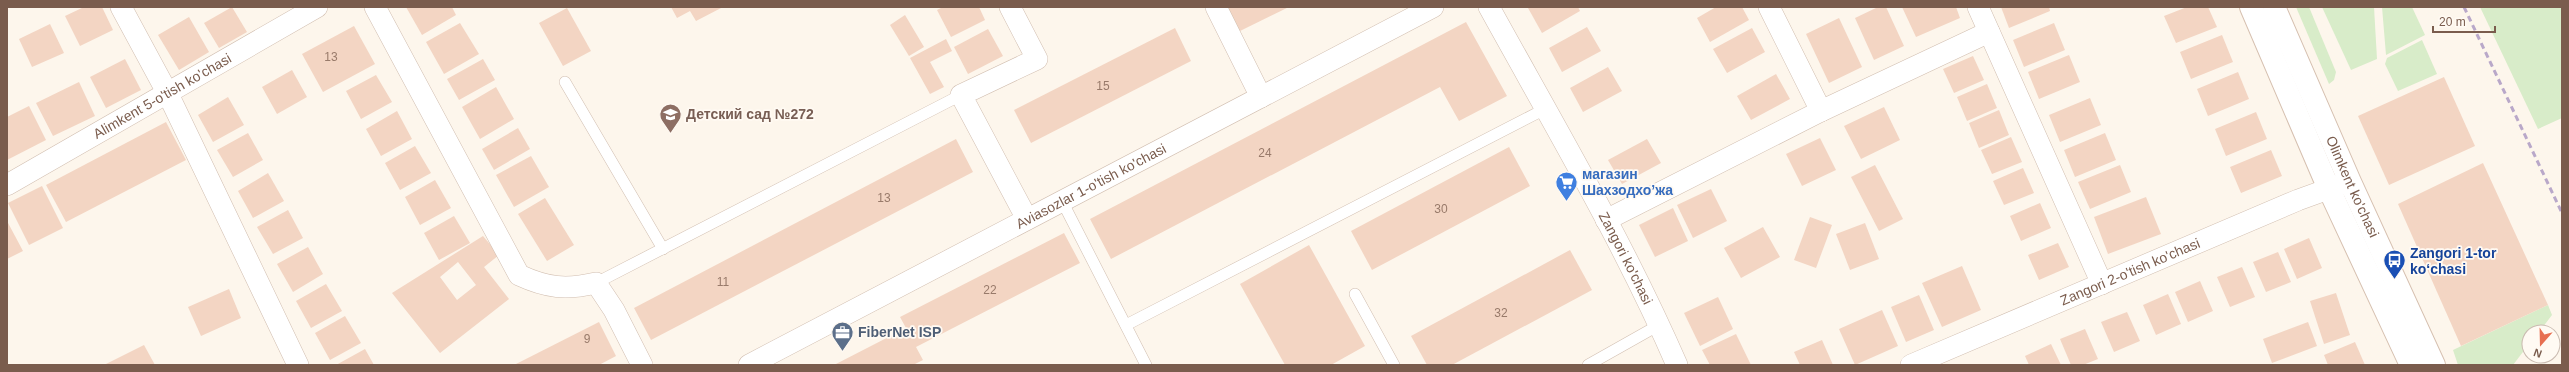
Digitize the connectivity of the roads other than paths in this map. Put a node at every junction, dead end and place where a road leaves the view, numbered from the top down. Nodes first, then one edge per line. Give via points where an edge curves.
1 (121, 7) edge
2 (317, 7) edge
3 (375, 7) edge
4 (1010, 7) edge
5 (1216, 7) edge
6 (1433, 7) edge
7 (1489, 7) edge
8 (1769, 7) edge
9 (1978, 7) edge
10 (2251, 7) edge
11 (2274, 7) edge
12 (1989, 32) junction
13 (565, 82) dead end
14 (168, 94) junction
15 (961, 95) junction
16 (1261, 97) junction
17 (1545, 110) junction
18 (1821, 111) junction
19 (2350, 182) junction
20 (7, 185) edge
21 (2328, 189) junction
22 (1062, 201) junction
23 (1027, 220) junction
24 (1606, 220) junction
25 (663, 249) junction
26 (596, 283) junction
27 (2102, 284) junction
28 (1356, 294) dead end
29 (1126, 325) junction
30 (1659, 325) junction
31 (298, 365) edge
32 (642, 365) edge
33 (749, 365) edge
34 (1146, 365) edge
35 (1394, 365) edge
36 (1588, 365) edge
37 (1677, 365) edge
38 (1911, 365) edge
39 (2410, 365) edge
40 (2434, 365) edge

1 - 14 street
2 - 14 street, Alimkent 5-o'tish ko'chasi
3 - 26 street via 519,275 541,285 573,288
4 - 15 street via 1037,59
5 - 16 street
6 - 16 street, Aviasozlar 1-o'tish ko'chasi
7 - 17 street, Zangori ko'chasi
8 - 18 street
9 - 12 street
10 - 21 main road, Olimkent ko'chasi
11 - 19 main road, Olimkent ko'chasi
12 - 18 street
12 - 27 street
13 - 25 lane
14 - 20 street, Alimkent 5-o'tish ko'chasi
14 - 31 street
15 - 23 street
15 - 25 lane
16 - 22 street, Aviasozlar 1-o'tish ko'chasi
17 - 24 street, Zangori ko'chasi
17 - 29 lane
18 - 24 street
19 - 21 street, Zangori 2-o'tish ko'chasi
19 - 40 main road, Olimkent ko'chasi
21 - 27 street, Zangori 2-o'tish ko'chasi
21 - 39 main road, Olimkent ko'chasi
22 - 23 street, Aviasozlar 1-o'tish ko'chasi
22 - 29 lane
23 - 33 street, Aviasozlar 1-o'tish ko'chasi
24 - 30 street, Zangori ko'chasi
25 - 26 lane
26 - 32 street via 614,310
27 - 38 street, Zangori 2-o'tish ko'chasi
28 - 35 lane
29 - 34 lane
30 - 36 lane
30 - 37 street, Zangori ko'chasi

